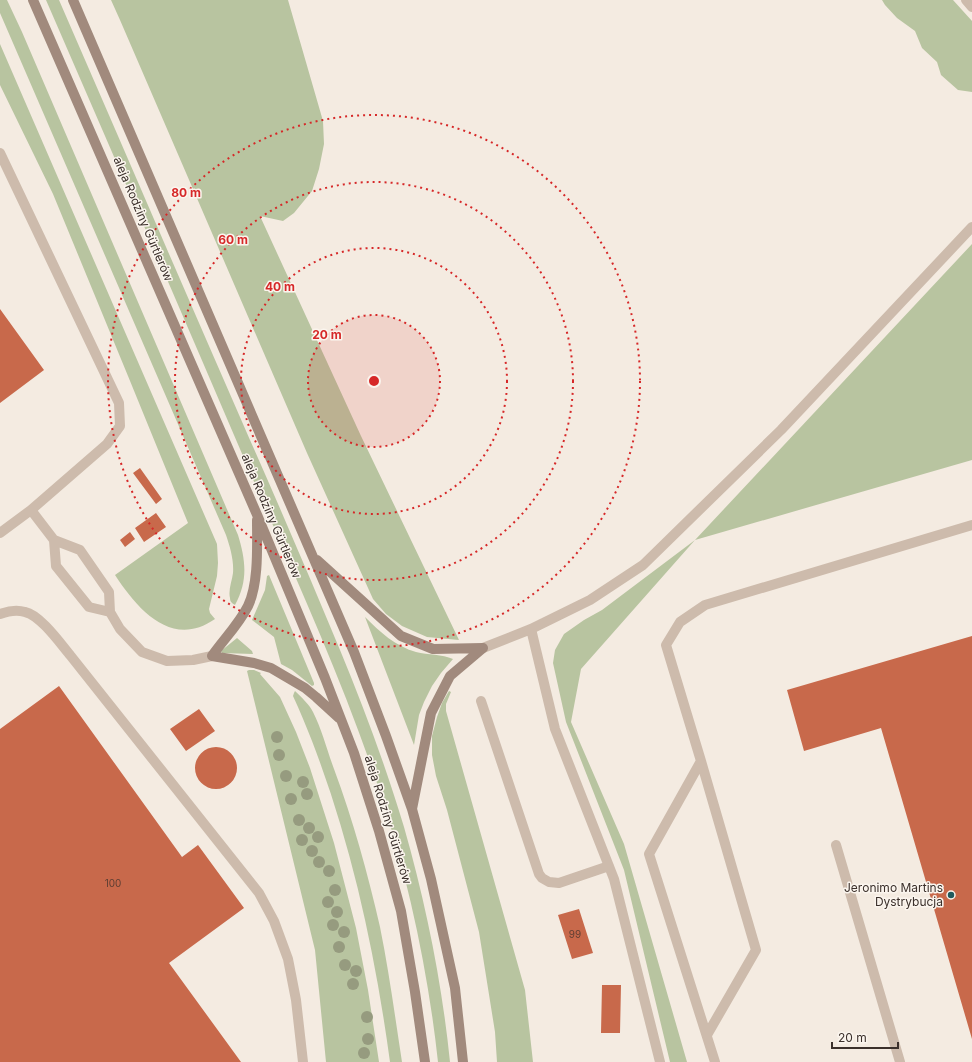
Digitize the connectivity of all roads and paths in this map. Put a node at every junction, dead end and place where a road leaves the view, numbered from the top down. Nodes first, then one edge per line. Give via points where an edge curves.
1 (33, 0) edge
2 (73, 0) edge
3 (966, 0) edge
4 (972, 7) edge
5 (0, 153) edge
6 (972, 227) edge
7 (31, 510) junction
8 (258, 517) junction
9 (972, 525) edge
10 (0, 533) edge
11 (54, 540) junction
12 (313, 557) junction
13 (110, 612) junction
14 (0, 614) edge
15 (531, 629) junction
16 (483, 648) junction
17 (212, 656) junction
18 (481, 701) dead end
19 (342, 721) junction
20 (701, 761) junction
21 (412, 809) junction
22 (836, 846) dead end
23 (609, 866) junction
24 (707, 1035) junction
25 (303, 1062) edge
26 (425, 1062) edge
27 (463, 1062) edge
28 (660, 1062) edge
29 (715, 1062) edge
30 (900, 1062) edge

1 - 8 main road, aleja Rodziny Gürtlerów
2 - 12 main road, aleja Rodziny Gürtlerów
3 - 4 lane
5 - 7 lane via 119,403 120,426 107,444
6 - 15 lane via 780,430 643,565 590,600
7 - 10 lane
7 - 11 lane
8 - 17 main road via 256,574 249,605
8 - 19 main road, aleja Rodziny Gürtlerów
9 - 20 lane via 706,605 680,622 666,645
11 - 13 lane via 80,550 109,592
11 - 13 lane via 56,566 89,607
12 - 16 main road via 401,636 433,649
12 - 21 main road, aleja Rodziny Gürtlerów via 354,652
13 - 17 lane via 120,628 142,652 167,661
14 - 25 lane via 10,610 26,612 39,620 70,655 259,893 274,921 288,960 296,1000
15 - 16 lane
15 - 23 lane via 555,729
16 - 21 main road via 450,676 431,713
17 - 19 main road via 271,668 305,688
18 - 23 lane via 542,878 559,883
19 - 26 main road, aleja Rodziny Gürtlerów via 379,830 401,911
20 - 24 lane via 756,950
20 - 24 lane via 649,854
21 - 27 main road, aleja Rodziny Gürtlerów via 448,953 455,988
22 - 30 lane
23 - 28 lane
24 - 29 lane

